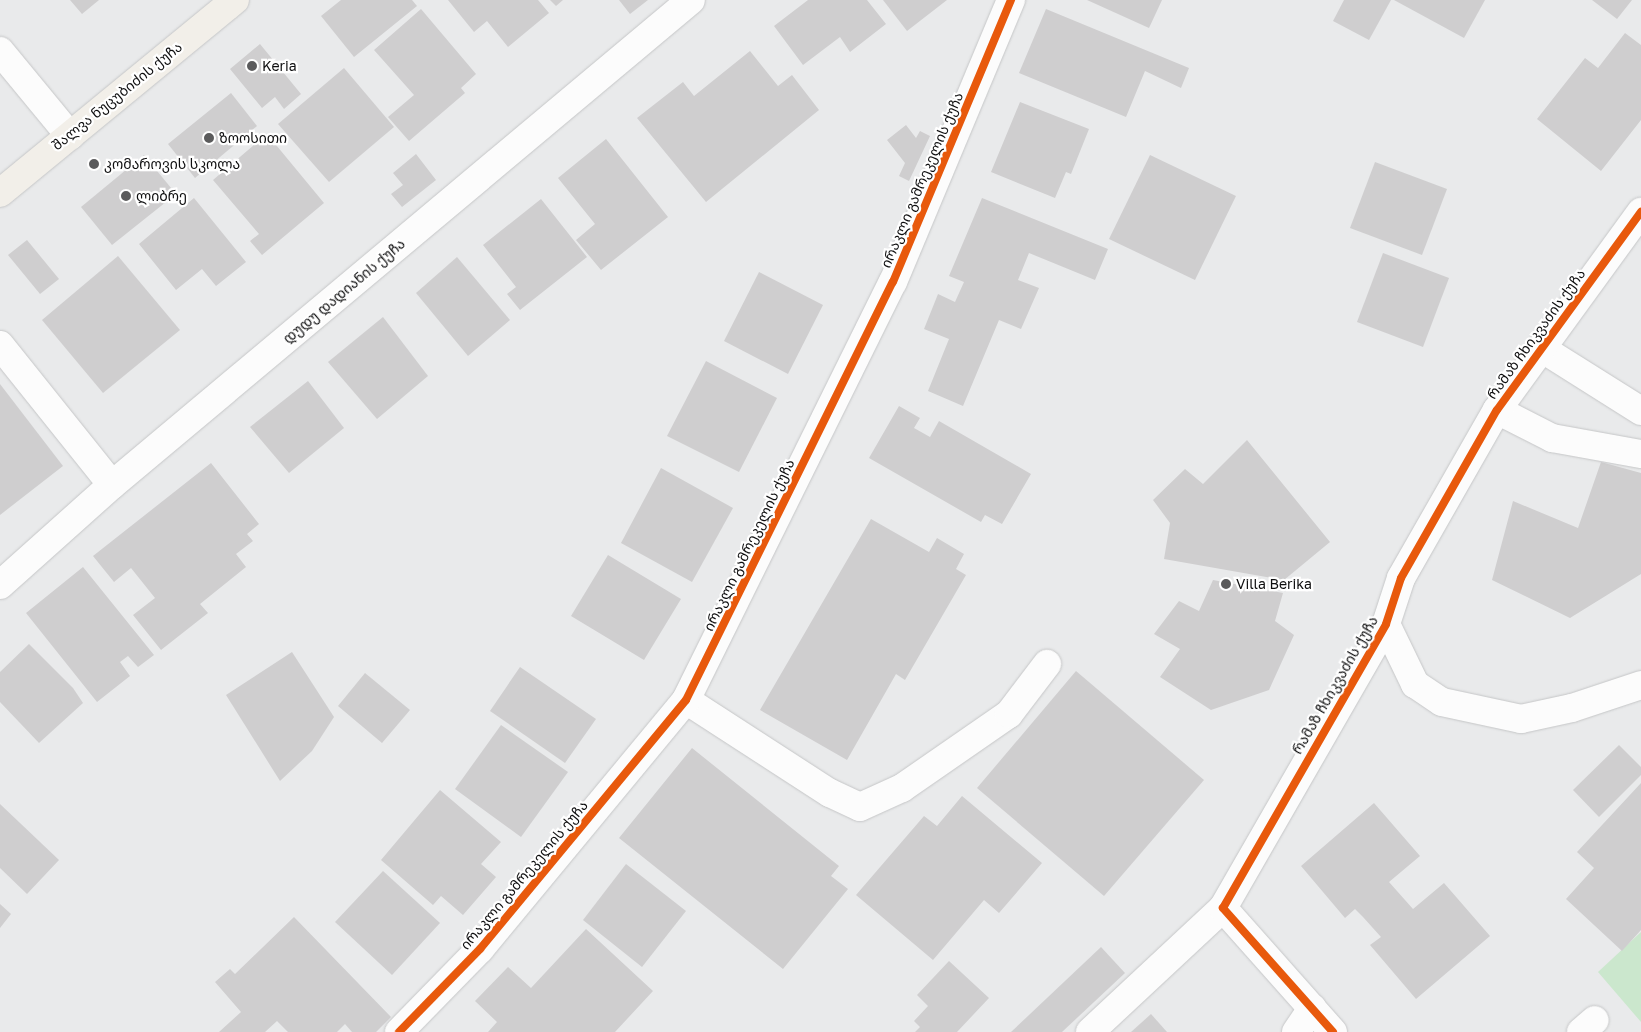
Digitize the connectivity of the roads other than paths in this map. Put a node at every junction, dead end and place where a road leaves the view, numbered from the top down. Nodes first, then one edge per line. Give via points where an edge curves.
1 (235, 0) edge
2 (691, 0) edge
3 (1011, 0) edge
4 (0, 50) edge
5 (70, 136) junction
6 (0, 193) edge
7 (1641, 212) edge
8 (0, 345) edge
9 (1540, 348) junction
10 (1497, 410) junction
11 (1641, 411) edge
12 (1641, 454) edge
13 (112, 485) junction
14 (0, 586) edge
15 (1386, 624) junction
16 (1047, 664) dead end
17 (1641, 685) edge
18 (686, 700) junction
19 (1223, 908) junction
20 (1312, 1008) junction
21 (399, 1032) edge
22 (1090, 1032) edge
23 (1296, 1032) edge
24 (1333, 1032) edge

1 - 5 main road, შალვა ნუცუბიძის ქუჩა
2 - 13 street, დუდუ დადიანის ქუჩა
3 - 18 street, ირაკლი გამრეკელის ქუჩა via 893,282
4 - 5 street
5 - 6 main road, შალვა ნუცუბიძის ქუჩა
7 - 9 street, რამაზ ჩხიკვაძის ქუჩა
8 - 13 street
9 - 10 street, რამაზ ჩხიკვაძის ქუჩა
9 - 11 street
10 - 12 street via 1552,438
10 - 15 street, რამაზ ჩხიკვაძის ქუჩა via 1401,578
13 - 14 street, დუდუ დადიანის ქუჩა
15 - 17 street, რამაზ ჩხიკვაძის ქუჩა via 1415,684 1442,702 1521,719 1572,708
15 - 19 street, რამაზ ჩხიკვაძის ქუჩა
16 - 18 street via 1009,714 902,788 860,806 830,793
18 - 21 street, ირაკლი გამრეკელის ქუჩა via 480,949
19 - 20 street
19 - 22 street, რამაზ ჩხიკვაძის ქუჩა
20 - 23 street
20 - 24 street

